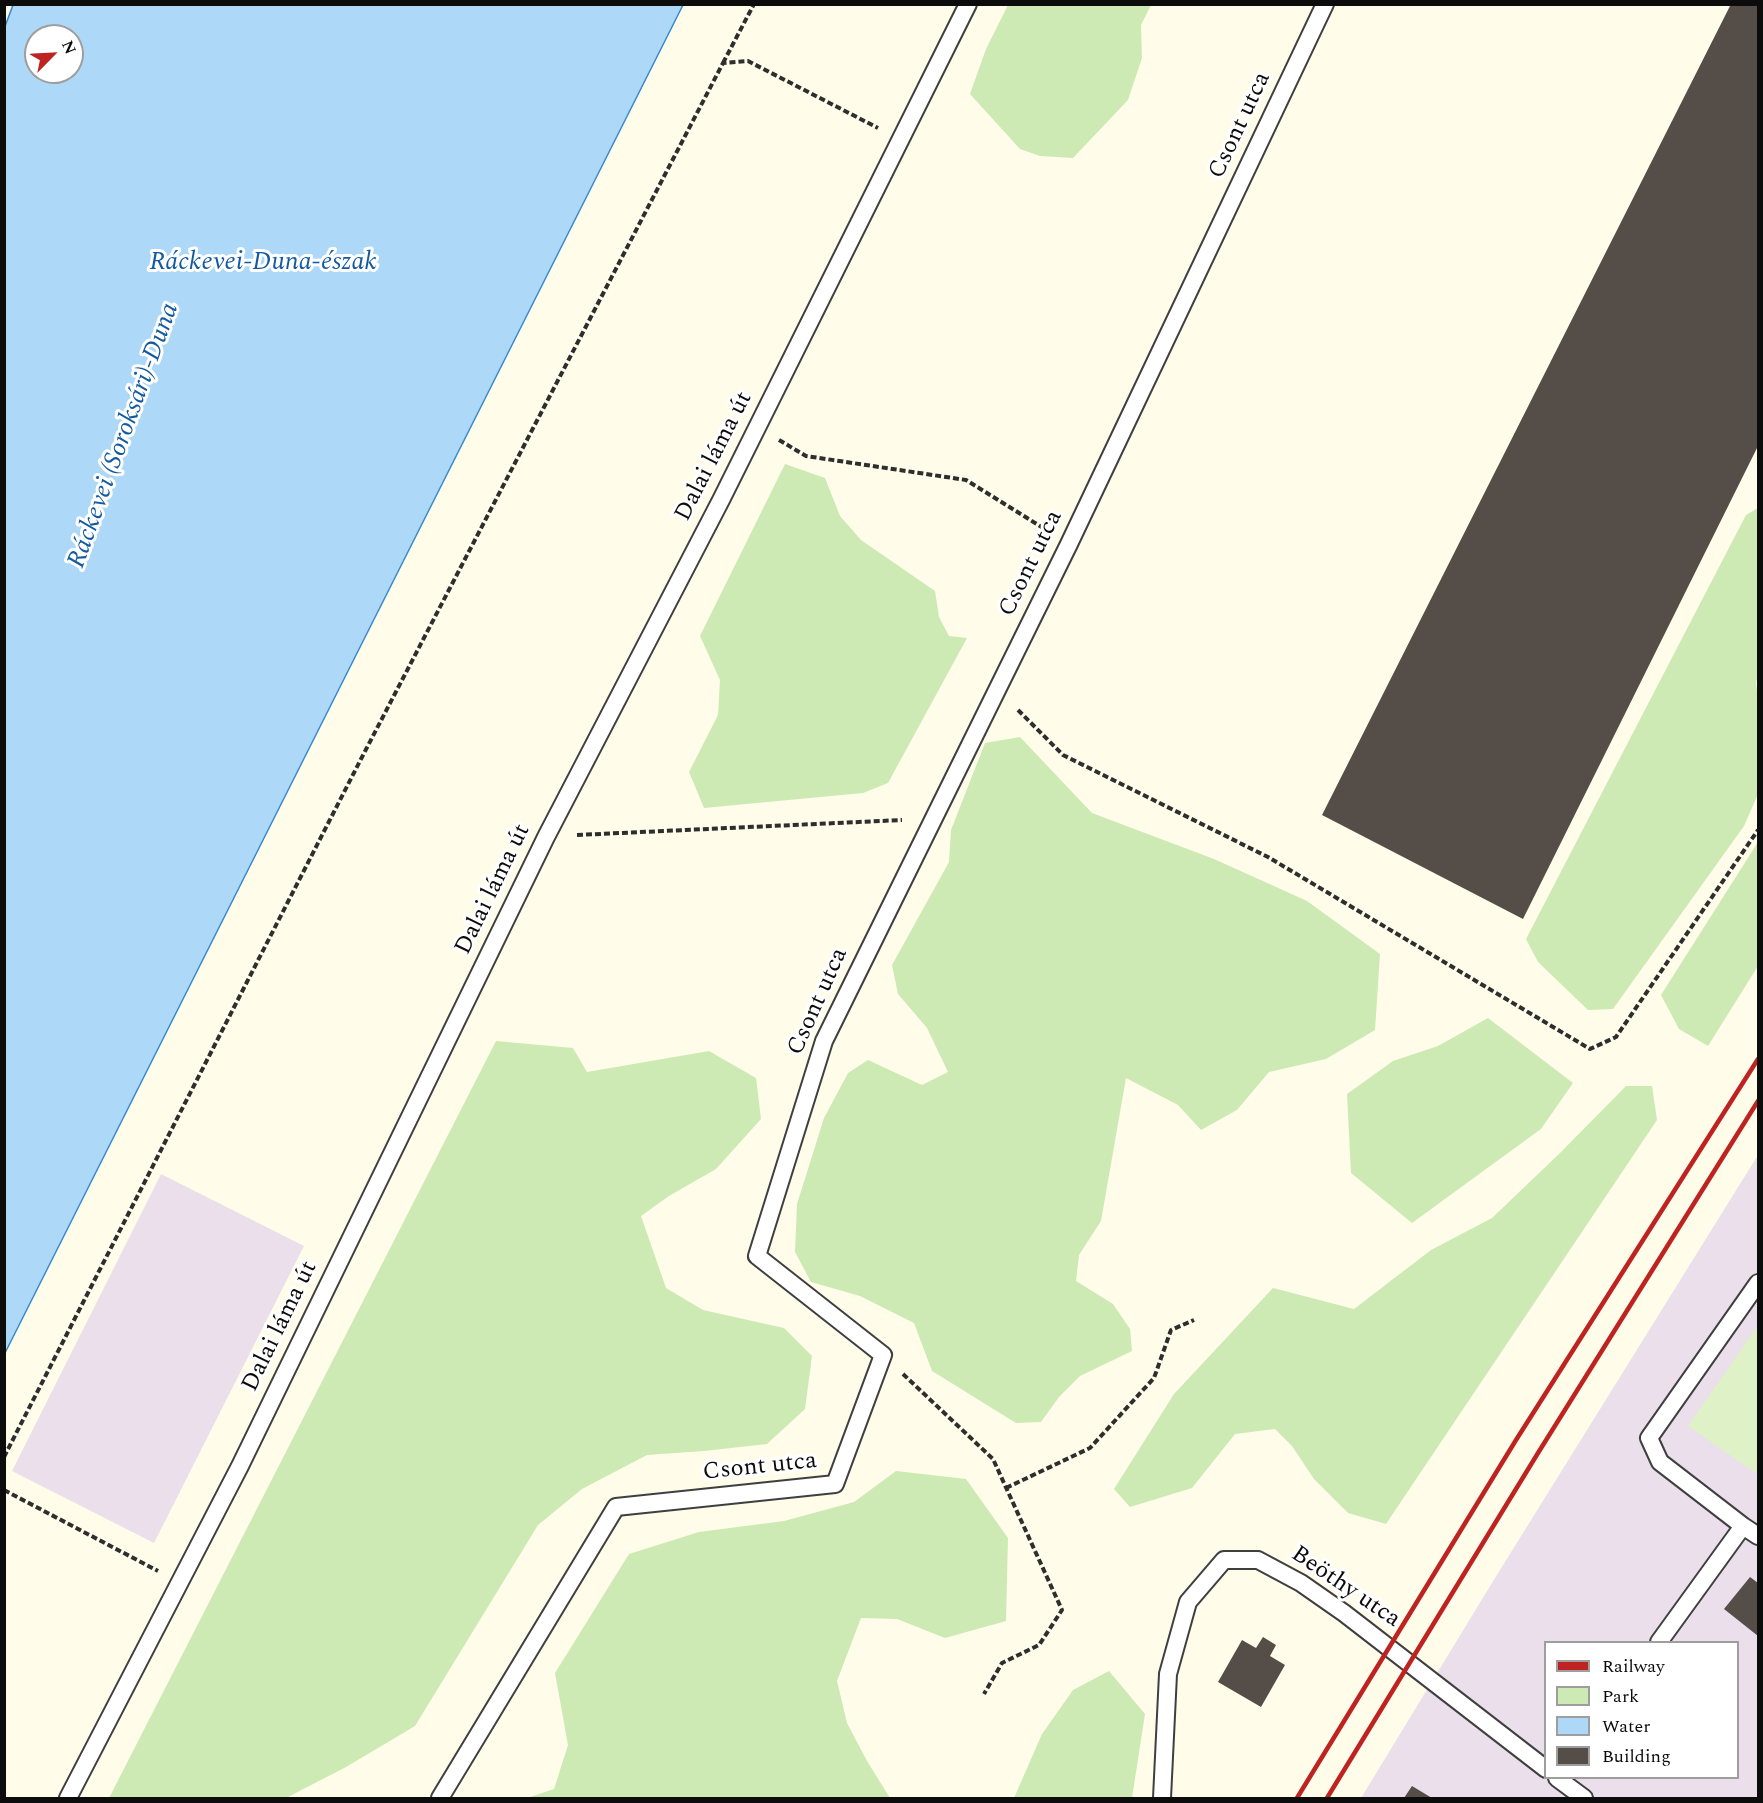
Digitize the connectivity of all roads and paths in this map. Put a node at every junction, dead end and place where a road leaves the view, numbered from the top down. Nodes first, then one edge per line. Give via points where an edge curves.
1 (754, 4) edge
2 (968, 4) edge
3 (1325, 4) edge
4 (723, 63) junction
5 (901, 139) junction
6 (757, 428) junction
7 (1069, 544) junction
8 (997, 690) junction
9 (933, 819) junction
10 (1758, 830) edge
11 (546, 837) junction
12 (1758, 1283) edge
13 (1194, 1320) dead end
14 (883, 1354) junction
15 (4, 1457) edge
16 (1006, 1488) junction
17 (4, 1490) edge
18 (1743, 1526) junction
19 (1758, 1536) edge
20 (180, 1583) junction
21 (1660, 1641) edge
22 (984, 1694) dead end
23 (1544, 1768) edge
24 (1561, 1779) edge
25 (68, 1798) edge
26 (440, 1798) edge
27 (1162, 1798) edge
28 (1584, 1798) edge

1 - 4 path
2 - 5 lane, Dalai láma út
3 - 7 lane, Csont utca
4 - 5 path via 748,61
4 - 15 path via 366,748
5 - 6 lane, Dalai láma út
6 - 7 path via 806,456 966,480
6 - 11 lane, Dalai láma út
7 - 8 lane, Csont utca
8 - 9 lane, Csont utca
8 - 10 path via 1063,755 1268,857 1590,1048 1616,1037
9 - 11 path
9 - 14 lane, Csont utca via 824,1041 757,1256
11 - 20 lane, Dalai láma út
12 - 18 lane via 1649,1438 1660,1462
13 - 16 path via 1171,1330 1154,1378 1090,1448
14 - 16 path via 993,1459
14 - 26 lane, Csont utca via 835,1484 616,1508
16 - 22 path via 1062,1610 1039,1645 1002,1663
17 - 20 path
18 - 19 lane
18 - 21 lane
20 - 25 lane, Dalai láma út
23 - 27 lane, Beöthy utca via 1344,1612 1301,1583 1258,1560 1224,1560 1188,1602 1168,1674
24 - 28 lane

